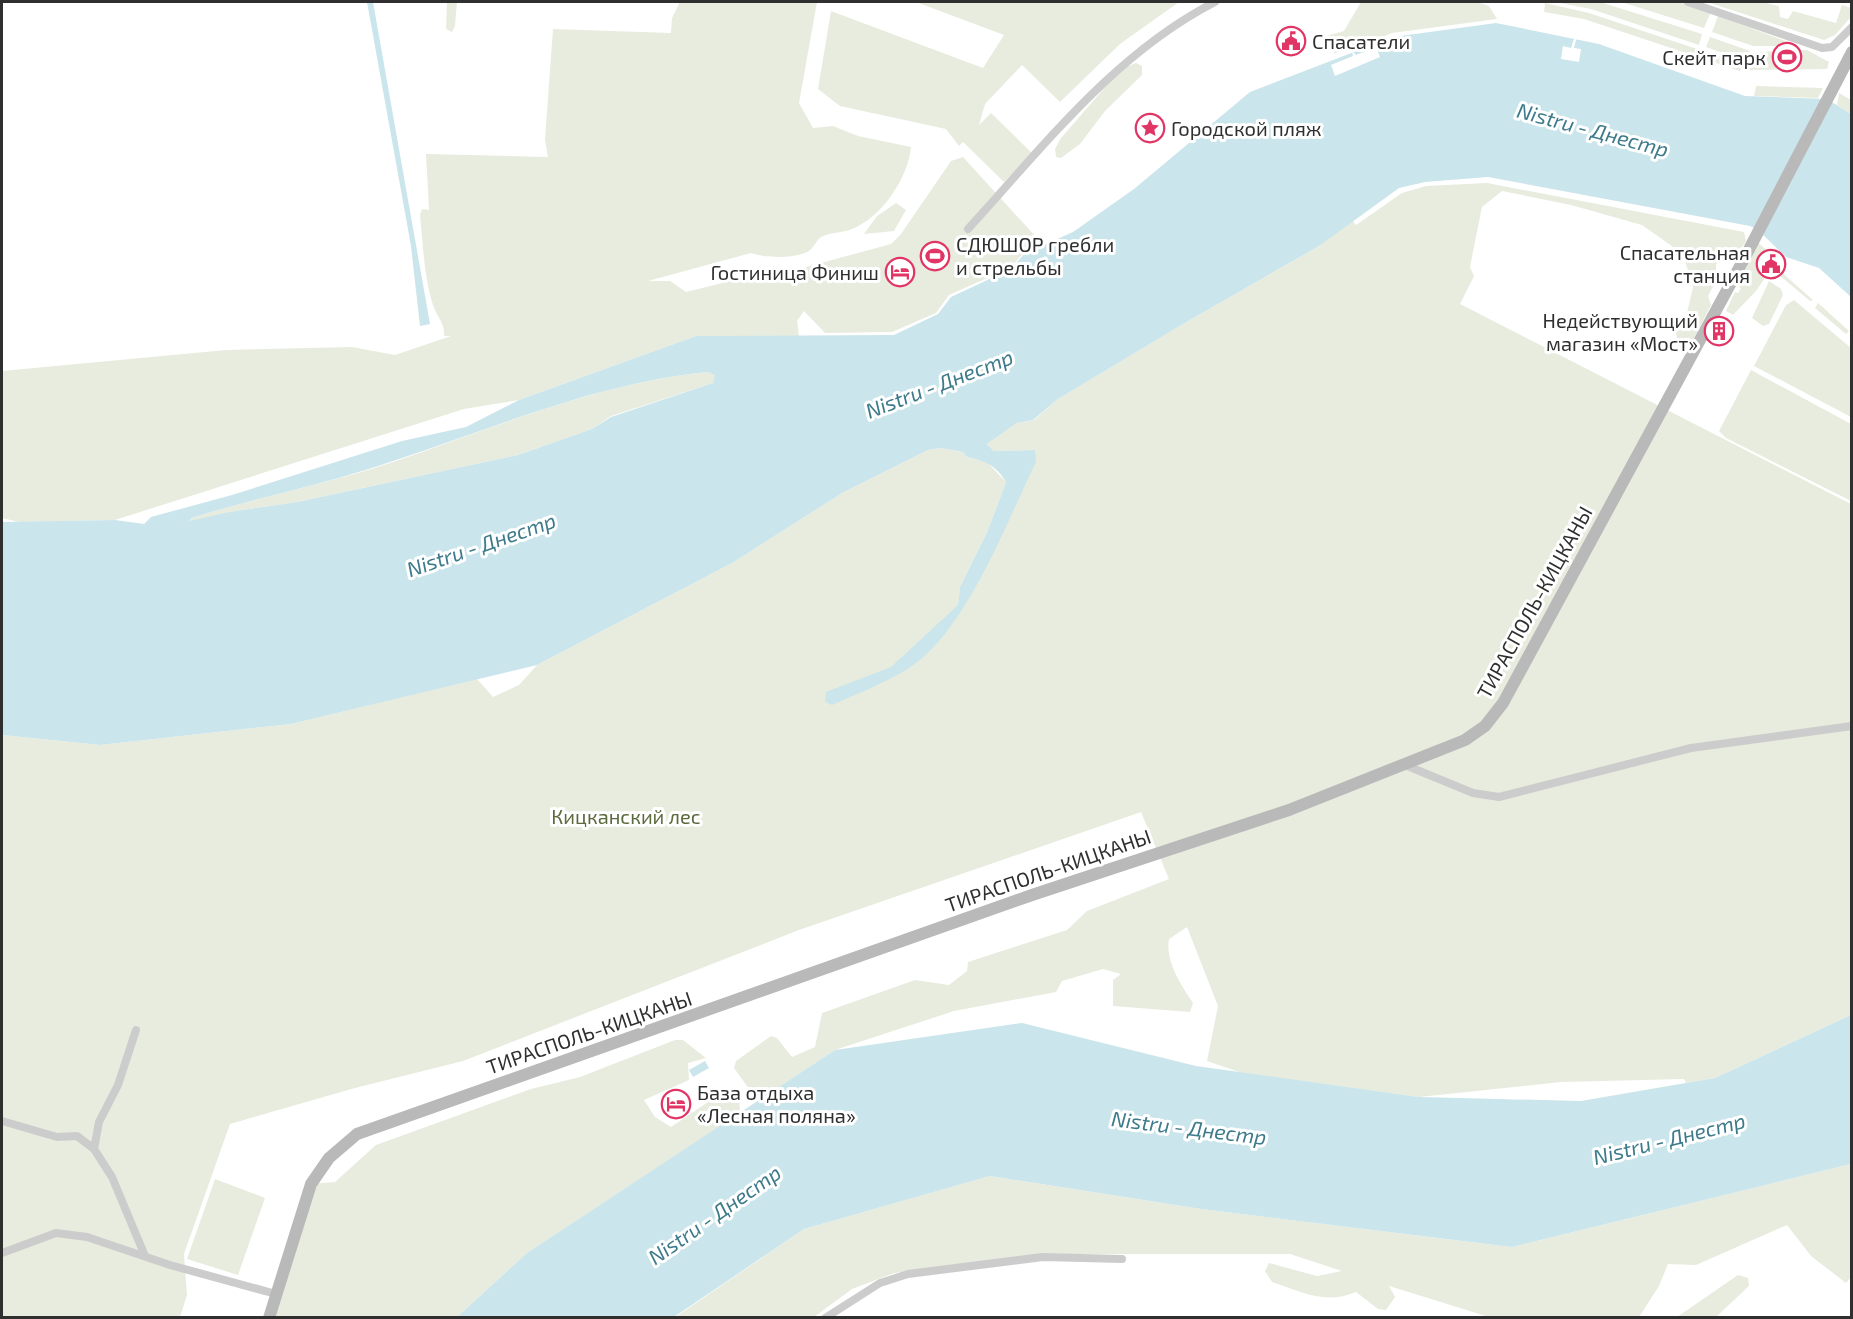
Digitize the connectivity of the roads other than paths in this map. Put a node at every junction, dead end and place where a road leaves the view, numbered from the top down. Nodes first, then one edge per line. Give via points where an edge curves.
1 (1215, 2) edge
2 (1688, 2) edge
3 (1851, 27) edge
4 (1851, 52) edge
5 (968, 229) dead end
6 (1851, 726) edge
7 (1405, 765) junction
8 (136, 1030) dead end
9 (2, 1121) edge
10 (94, 1149) junction
11 (2, 1253) edge
12 (145, 1256) junction
13 (1122, 1259) dead end
14 (276, 1294) junction
15 (269, 1317) edge
16 (825, 1317) edge

1 - 5 street via 1167,29 1110,75
2 - 3 street via 1822,48 1832,47
4 - 7 street, ТИРАСПОЛЬ-КИЦКАНЫ via 1497,711 1474,735
6 - 7 street via 1692,748 1499,797 1473,793
7 - 14 street, ТИРАСПОЛЬ-КИЦКАНЫ via 1289,810 1032,895 357,1134 329,1158 311,1184
8 - 10 street via 118,1085 99,1122
9 - 10 street via 57,1137 77,1136
10 - 12 street via 112,1177
11 - 12 street via 56,1233 87,1236
12 - 14 street
13 - 16 street via 1043,1257 908,1274 880,1283
14 - 15 street, ТИРАСПОЛЬ-КИЦКАНЫ

